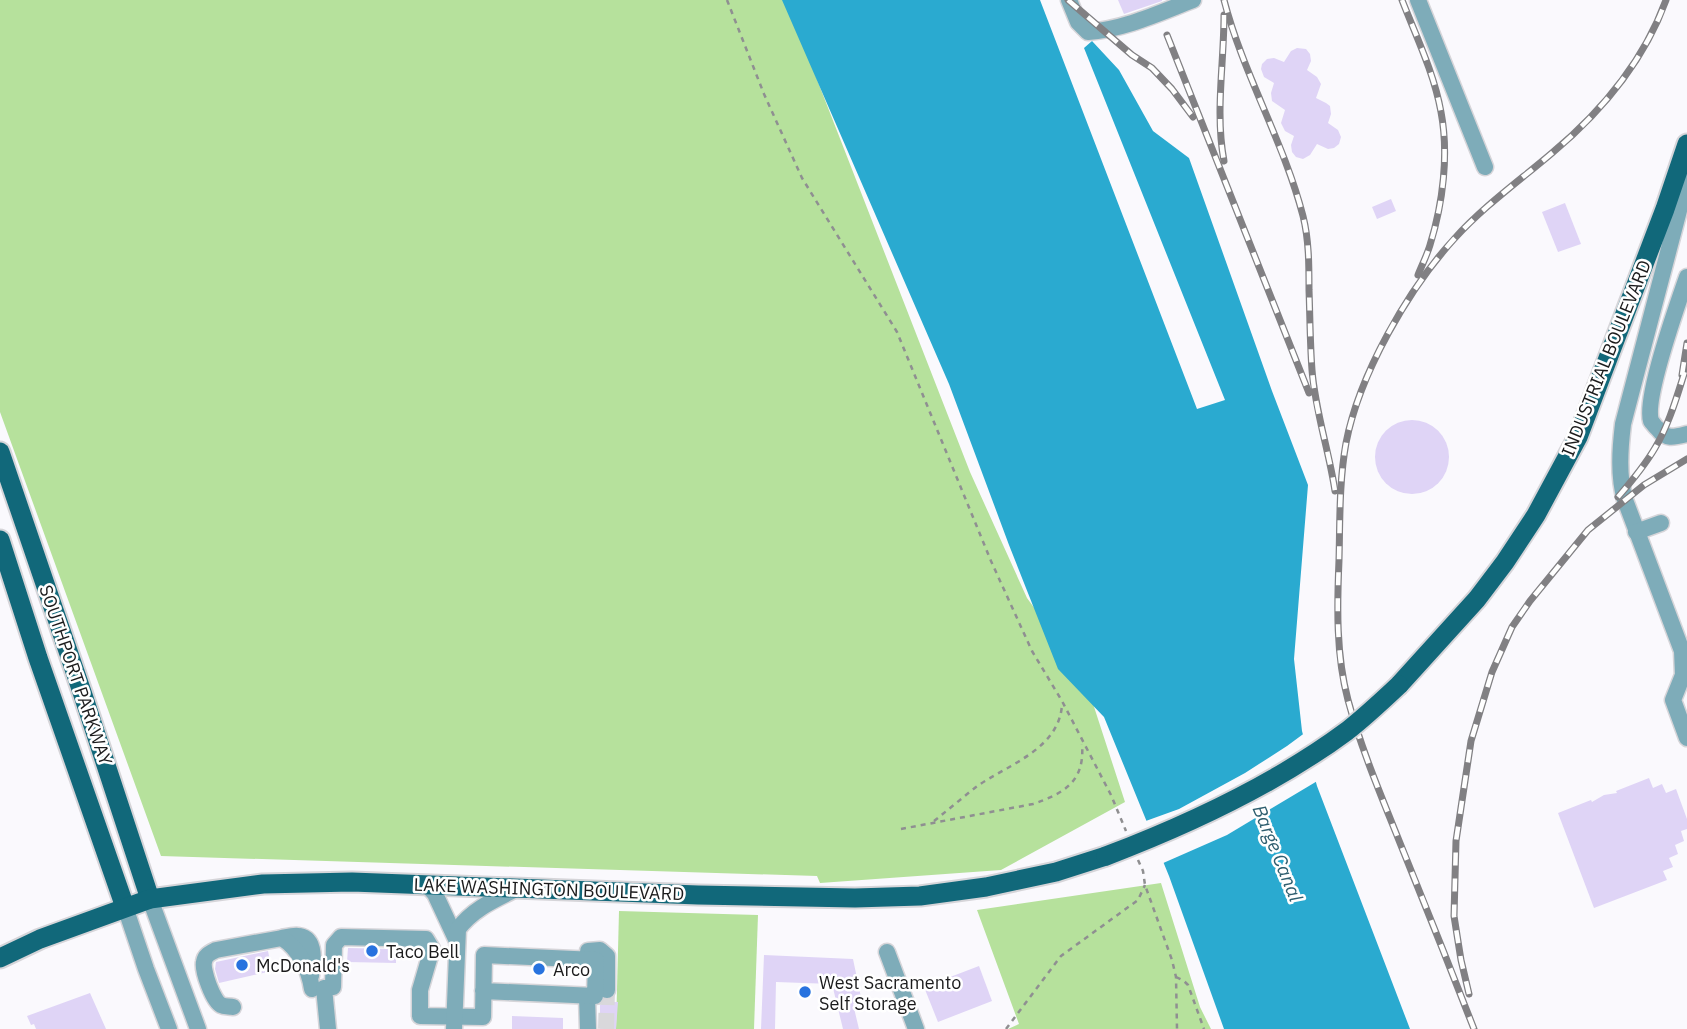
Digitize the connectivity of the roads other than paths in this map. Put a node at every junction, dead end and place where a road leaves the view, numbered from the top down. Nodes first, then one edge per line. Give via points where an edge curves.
1 (1069, 0) edge
2 (1193, 0) edge
3 (1418, 0) edge
4 (1687, 144) edge
5 (1485, 167) dead end
6 (1687, 180) edge
7 (1687, 277) edge
8 (1687, 434) edge
9 (0, 452) edge
10 (1661, 523) dead end
11 (1636, 532) junction
12 (0, 540) edge
13 (1686, 676) edge
14 (1687, 738) edge
15 (1106, 856) joint
16 (426, 884) junction
17 (518, 887) junction
18 (150, 899) junction
19 (125, 907) junction
20 (456, 939) junction
21 (887, 952) dead end
22 (0, 958) edge
23 (577, 959) junction
24 (311, 984) dead end
25 (607, 990) tunnel mouth
26 (483, 991) junction
27 (587, 996) junction
28 (233, 1007) dead end
29 (454, 1022) edge
30 (169, 1029) edge
31 (198, 1029) edge
32 (328, 1029) edge
33 (588, 1029) edge
34 (916, 1029) edge

1 - 2 street via 1088,32 1104,31
3 - 5 street
4 - 15 main road, INDUSTRIAL BOULEVARD, bridge via 1578,437 1536,515 1477,599 1399,685 1307,758 1194,820
6 - 11 street via 1623,424 1622,492
7 - 8 street via 1651,402 1651,421 1662,435
9 - 18 main road, SOUTHPORT PARKWAY
10 - 11 street
11 - 13 street via 1682,651
12 - 19 main road, SOUTHPORT PARKWAY
13 - 14 street via 1673,700
15 - 17 main road, LAKE WASHINGTON BOULEVARD via 986,887 907,896 698,895
16 - 17 main road, LAKE WASHINGTON BOULEVARD
16 - 18 main road, LAKE WASHINGTON BOULEVARD via 263,884
16 - 20 street
17 - 20 street via 466,918
18 - 19 main road, LAKE WASHINGTON BOULEVARD
18 - 31 street
19 - 22 main road, LAKE WASHINGTON BOULEVARD
19 - 30 street
20 - 29 street
21 - 34 street
23 - 25 street via 589,950 607,956
23 - 26 street via 484,955
23 - 27 street via 596,960 595,996
24 - 28 street via 314,962 310,944 298,935 216,950 206,956 203,970 214,999
26 - 27 street
26 - 29 street via 483,1017
27 - 33 street
29 - 32 street via 419,1016 420,990 432,949 426,939 341,937 334,945 333,987 324,988

